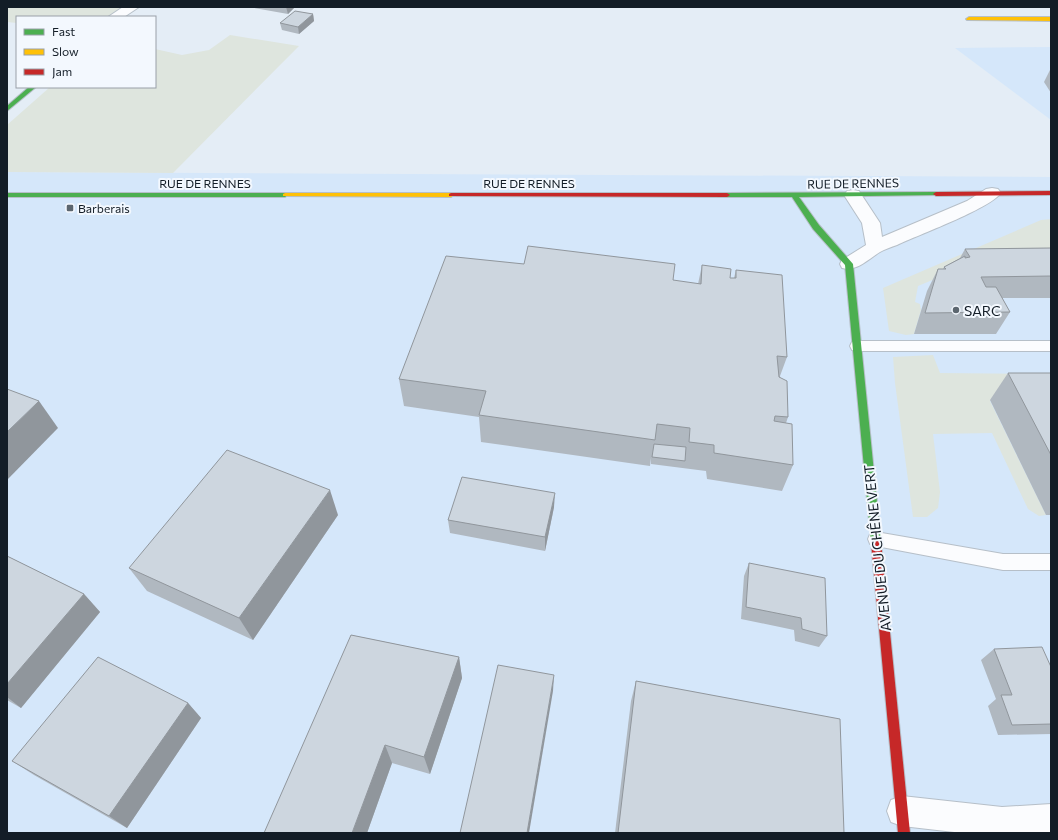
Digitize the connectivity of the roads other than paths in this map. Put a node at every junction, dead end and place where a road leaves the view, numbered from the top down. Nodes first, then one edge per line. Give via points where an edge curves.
1 (132, 7) edge
2 (117, 16) edge
3 (969, 19) dead end
4 (1051, 19) edge
5 (32, 88) edge
6 (7, 109) edge
7 (992, 193) junction
8 (1051, 193) edge
9 (7, 195) edge
10 (794, 195) junction
11 (853, 195) junction
12 (875, 247) junction
13 (849, 264) junction
14 (857, 346) junction
15 (1051, 346) edge
16 (876, 539) junction
17 (1051, 562) edge
18 (1051, 819) edge
19 (903, 822) edge

1 - 2 street
3 - 4 main road
5 - 6 main road
7 - 8 main road, RUE DE RENNES
7 - 11 main road, RUE DE RENNES
7 - 12 street via 973,205
9 - 10 main road, RUE DE RENNES
10 - 11 main road, RUE DE RENNES
10 - 13 main road via 831,246
11 - 12 street via 871,223
12 - 13 street
13 - 14 main road, AVENUE DU CHÊNE VERT
14 - 15 lane
14 - 16 main road, AVENUE DU CHÊNE VERT
16 - 17 lane via 1003,562
16 - 19 main road, AVENUE DU CHÊNE VERT
18 - 19 street via 1002,822

